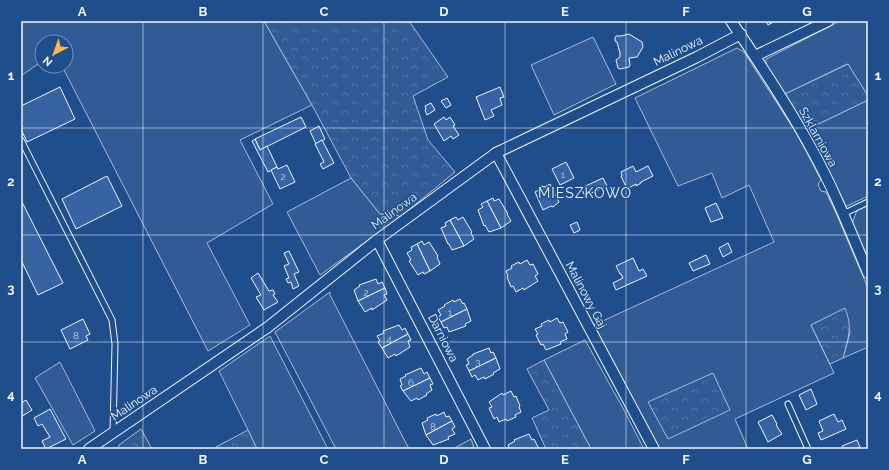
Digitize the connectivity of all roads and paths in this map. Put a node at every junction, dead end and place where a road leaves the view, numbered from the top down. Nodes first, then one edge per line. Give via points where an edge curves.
1 (731, 21) edge
2 (828, 21) edge
3 (740, 34) junction
4 (755, 56) junction
5 (21, 140) edge
6 (496, 153) junction
7 (868, 202) edge
8 (843, 214) junction
9 (377, 240) junction
10 (868, 272) edge
11 (788, 404) dead end
12 (112, 434) junction
13 (94, 447) edge
14 (485, 449) edge
15 (654, 449) edge
16 (808, 449) edge

1 - 3 street, Szklarniowa
2 - 4 street
3 - 4 street, Szklarniowa
3 - 6 street, Malinowa
4 - 8 street, Szklarniowa via 812,149
5 - 12 lane via 112,320 115,344
6 - 9 street, Malinowa
6 - 15 street, Malinowy Gaj
7 - 8 lane
8 - 10 street, Szklarniowa
9 - 12 street, Malinowa via 268,327
9 - 14 street, Darniowa
11 - 16 lane
12 - 13 street, Malinowa

